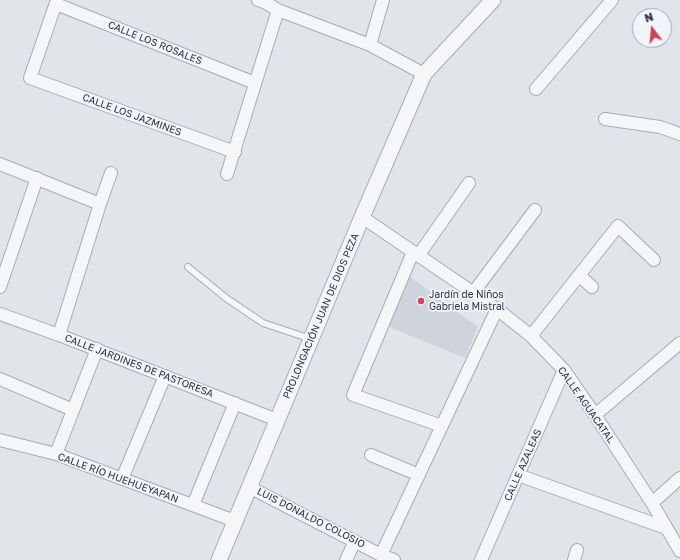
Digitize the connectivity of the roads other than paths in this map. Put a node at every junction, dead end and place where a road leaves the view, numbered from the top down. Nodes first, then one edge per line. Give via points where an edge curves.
1 (383, 0) edge
2 (493, 0) edge
3 (612, 0) edge
4 (264, 1) edge
5 (56, 2) edge
6 (278, 10) junction
7 (370, 45) junction
8 (424, 74) junction
9 (255, 83) junction
10 (536, 89) dead end
11 (605, 119) dead end
12 (680, 134) edge
13 (235, 152) junction
14 (0, 164) edge
15 (111, 173) dead end
16 (227, 174) dead end
17 (37, 178) junction
18 (469, 182) dead end
19 (100, 204) junction
20 (535, 210) dead end
21 (362, 217) junction
22 (416, 254) junction
23 (654, 260) dead end
24 (188, 267) dead end
25 (579, 275) junction
26 (0, 287) edge
27 (592, 287) dead end
28 (473, 293) junction
29 (497, 309) junction
30 (0, 314) edge
31 (59, 334) junction
32 (531, 336) junction
33 (311, 339) junction
34 (680, 343) edge
35 (97, 349) junction
36 (564, 370) junction
37 (165, 376) junction
38 (0, 379) edge
39 (235, 403) junction
40 (73, 410) junction
41 (594, 415) junction
42 (277, 420) junction
43 (442, 426) junction
44 (0, 440) edge
45 (56, 454) junction
46 (371, 455) dead end
47 (419, 475) junction
48 (518, 476) junction
49 (680, 478) edge
50 (122, 479) junction
51 (249, 487) junction
52 (652, 503) junction
53 (193, 505) junction
54 (235, 521) junction
55 (666, 528) junction
56 (355, 541) junction
57 (680, 552) edge
58 (381, 555) junction
59 (219, 560) edge
60 (346, 560) edge
61 (394, 560) edge
62 (481, 560) edge

1 - 7 street
2 - 8 street, PROLONGACIÓN JUAN DE DIOS PEZA
3 - 10 street
4 - 6 street
5 - 9 street, CALLE LOS ROSALES
5 - 13 street, CALLE LOS JAZMINES via 30,78
6 - 7 street
6 - 9 street
7 - 8 street
8 - 21 street, PROLONGACIÓN JUAN DE DIOS PEZA
9 - 13 street
11 - 12 street via 660,127
13 - 16 street
14 - 17 street
15 - 19 street
17 - 19 street
17 - 26 street
18 - 22 street
19 - 31 street
20 - 28 street
21 - 22 street, CALLE AGUACATAL
21 - 33 street, PROLONGACIÓN JUAN DE DIOS PEZA
22 - 28 street, CALLE AGUACATAL
22 - 43 street via 353,395
23 - 25 street via 618,226
24 - 33 lane via 226,298 264,323
25 - 27 street
25 - 32 street
28 - 29 street, CALLE AGUACATAL
29 - 32 street, CALLE AGUACATAL
29 - 43 street
30 - 31 street, CALLE JARDINES DE PASTORESA
31 - 35 street, CALLE JARDINES DE PASTORESA
32 - 36 street, CALLE AGUACATAL
33 - 42 street, PROLONGACIÓN JUAN DE DIOS PEZA
34 - 41 street
35 - 37 street, CALLE JARDINES DE PASTORESA
35 - 40 street
36 - 41 street, CALLE AGUACATAL
36 - 48 street, CALLE AZALEAS
37 - 39 street, CALLE JARDINES DE PASTORESA
37 - 50 street
38 - 40 street
39 - 42 street, CALLE JARDINES DE PASTORESA
39 - 53 street
40 - 45 street
41 - 52 street, CALLE AGUACATAL
42 - 51 street, PROLONGACIÓN JUAN DE DIOS PEZA
43 - 47 street
44 - 45 street, CALLE RÍO HUEHUEYAPAN
45 - 50 street, CALLE RÍO HUEHUEYAPAN
46 - 47 street
47 - 58 street
48 - 55 street
48 - 62 street, CALLE AZALEAS
49 - 52 street
50 - 53 street, CALLE RÍO HUEHUEYAPAN
51 - 54 street, PROLONGACIÓN JUAN DE DIOS PEZA
51 - 56 street, LUIS DONALDO COLOSIO
52 - 55 street, CALLE AGUACATAL
53 - 54 street, CALLE RÍO HUEHUEYAPAN
54 - 59 street, PROLONGACIÓN JUAN DE DIOS PEZA
55 - 57 street, CALLE AGUACATAL
56 - 58 street, LUIS DONALDO COLOSIO
56 - 60 street
58 - 61 street, LUIS DONALDO COLOSIO

